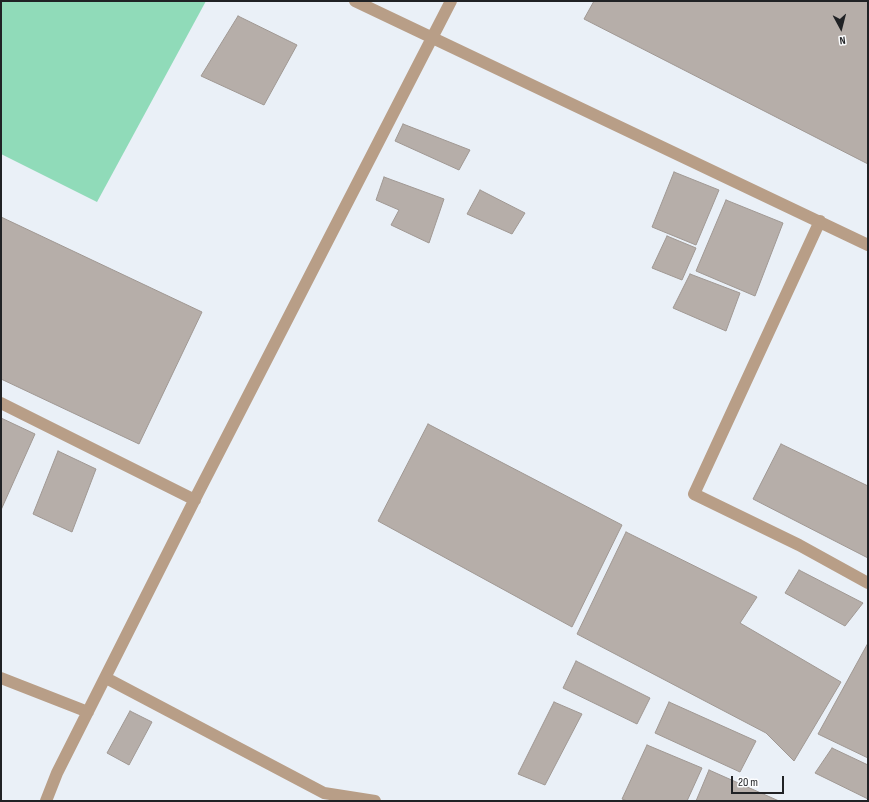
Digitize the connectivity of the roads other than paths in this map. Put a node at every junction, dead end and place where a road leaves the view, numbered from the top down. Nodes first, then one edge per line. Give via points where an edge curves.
1 (355, 1) edge
2 (451, 1) edge
3 (431, 37) junction
4 (820, 221) junction
5 (868, 245) edge
6 (1, 403) edge
7 (195, 500) junction
8 (868, 583) edge
9 (1, 678) edge
10 (106, 678) junction
11 (88, 712) junction
12 (46, 801) edge
13 (375, 801) edge

1 - 3 street
2 - 3 street
3 - 4 street
3 - 7 street
4 - 5 street
4 - 8 street via 694,494 799,545
6 - 7 street
7 - 10 street
9 - 11 street
10 - 11 street
10 - 13 street via 324,793
11 - 12 street via 57,773

